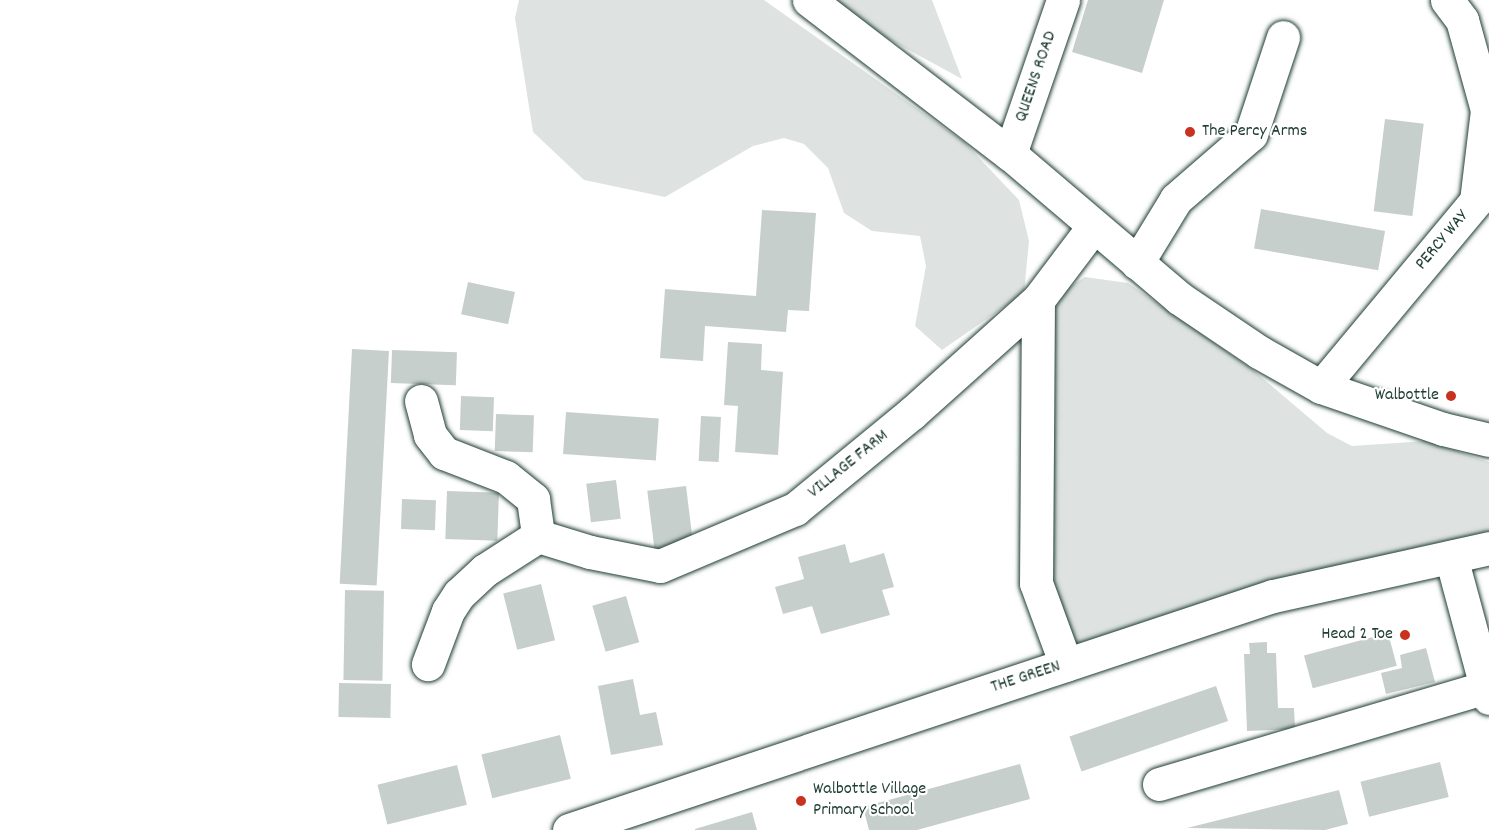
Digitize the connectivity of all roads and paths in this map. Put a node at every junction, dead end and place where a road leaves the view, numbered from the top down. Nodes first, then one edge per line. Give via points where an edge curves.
1 (809, 0) edge
2 (1063, 0) edge
3 (1447, 0) edge
4 (1283, 37) dead end
5 (1479, 44) edge
6 (1010, 154) junction
7 (1483, 203) edge
8 (1093, 227) junction
9 (1137, 263) junction
10 (1038, 300) junction
11 (1320, 387) junction
12 (421, 401) dead end
13 (1489, 440) edge
14 (538, 536) junction
15 (1489, 548) edge
16 (1451, 556) junction
17 (428, 664) dead end
18 (1066, 665) junction
19 (1486, 693) edge
20 (1159, 784) dead end
21 (569, 830) edge

1 - 6 street
2 - 6 street, QUEENS ROAD
3 - 5 street, PERCY WAY
4 - 9 street via 1251,134 1176,199
5 - 7 street, PERCY WAY via 1487,110
6 - 8 street
7 - 11 street, PERCY WAY
8 - 9 street
8 - 10 street, VILLAGE FARM
9 - 11 street via 1179,298
10 - 14 street, VILLAGE FARM via 912,413 795,509 660,566
10 - 18 street via 1036,583
11 - 13 street via 1443,429
12 - 14 street via 430,435 444,453 506,477 533,499
14 - 17 street via 485,570 453,600
15 - 16 street, THE GREEN
16 - 18 street, THE GREEN via 1273,596
16 - 19 street
18 - 21 street, THE GREEN
19 - 20 street

